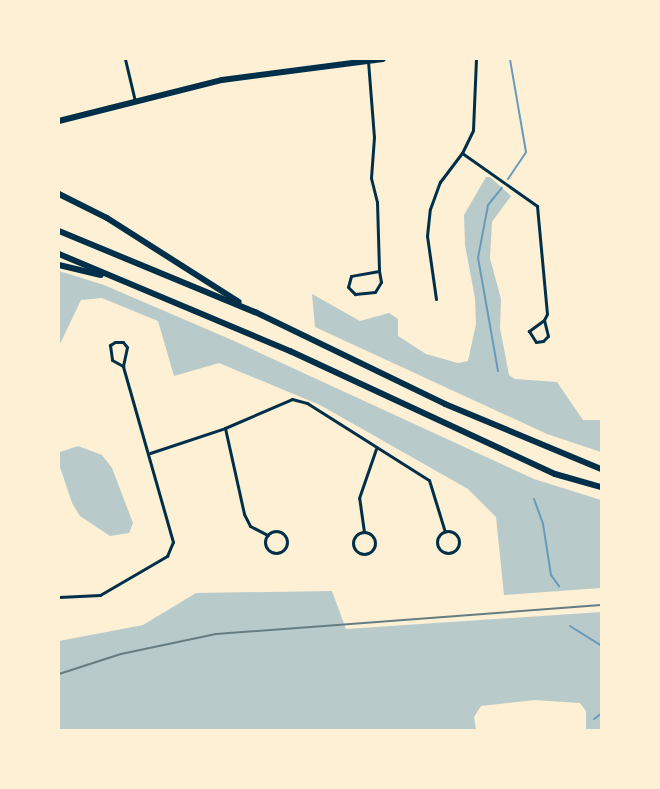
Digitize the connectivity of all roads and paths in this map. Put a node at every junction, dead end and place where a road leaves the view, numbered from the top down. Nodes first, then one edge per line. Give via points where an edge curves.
1 (125, 59) edge
2 (383, 59) edge
3 (476, 59) edge
4 (368, 61) junction
5 (135, 101) junction
6 (59, 121) edge
7 (462, 153) junction
8 (59, 194) edge
9 (59, 231) edge
10 (59, 254) edge
11 (59, 265) edge
12 (379, 271) junction
13 (121, 280) junction
14 (436, 299) dead end
15 (254, 312) junction
16 (544, 320) junction
17 (123, 366) junction
18 (225, 428) junction
19 (376, 449) junction
20 (150, 453) junction
21 (601, 469) edge
22 (601, 487) edge
23 (364, 532) junction
24 (445, 532) junction
25 (268, 535) junction
26 (59, 597) edge

1 - 5 street
2 - 4 main road
3 - 7 street via 476,110 473,130
4 - 5 main road via 222,80
4 - 12 street via 374,137 371,178 377,202
5 - 6 main road
7 - 14 street via 440,182 430,209 427,236
7 - 16 street via 537,206 546,305
8 - 15 highway via 107,218
9 - 15 highway
10 - 13 highway
11 - 13 highway
12 - 12 street via 381,282 375,292 355,294 348,287 351,276
13 - 22 highway via 290,351 554,474
15 - 21 highway via 445,404
16 - 16 street via 548,336 543,342 536,342 529,330
17 - 17 street via 127,348 123,342 115,342 110,346 112,360
17 - 20 street
18 - 19 street via 292,399 307,403
18 - 20 street
18 - 25 street via 244,514 250,526
19 - 23 street via 359,498
19 - 24 street via 429,480
20 - 26 street via 174,542 167,556 100,595
23 - 23 street via 375,541 373,549 365,554 357,551 353,543 356,536
24 - 24 street via 453,532 459,540 457,548 449,553 441,550 437,542 439,535
25 - 25 street via 265,543 270,551 277,553 285,548 287,540 282,532

